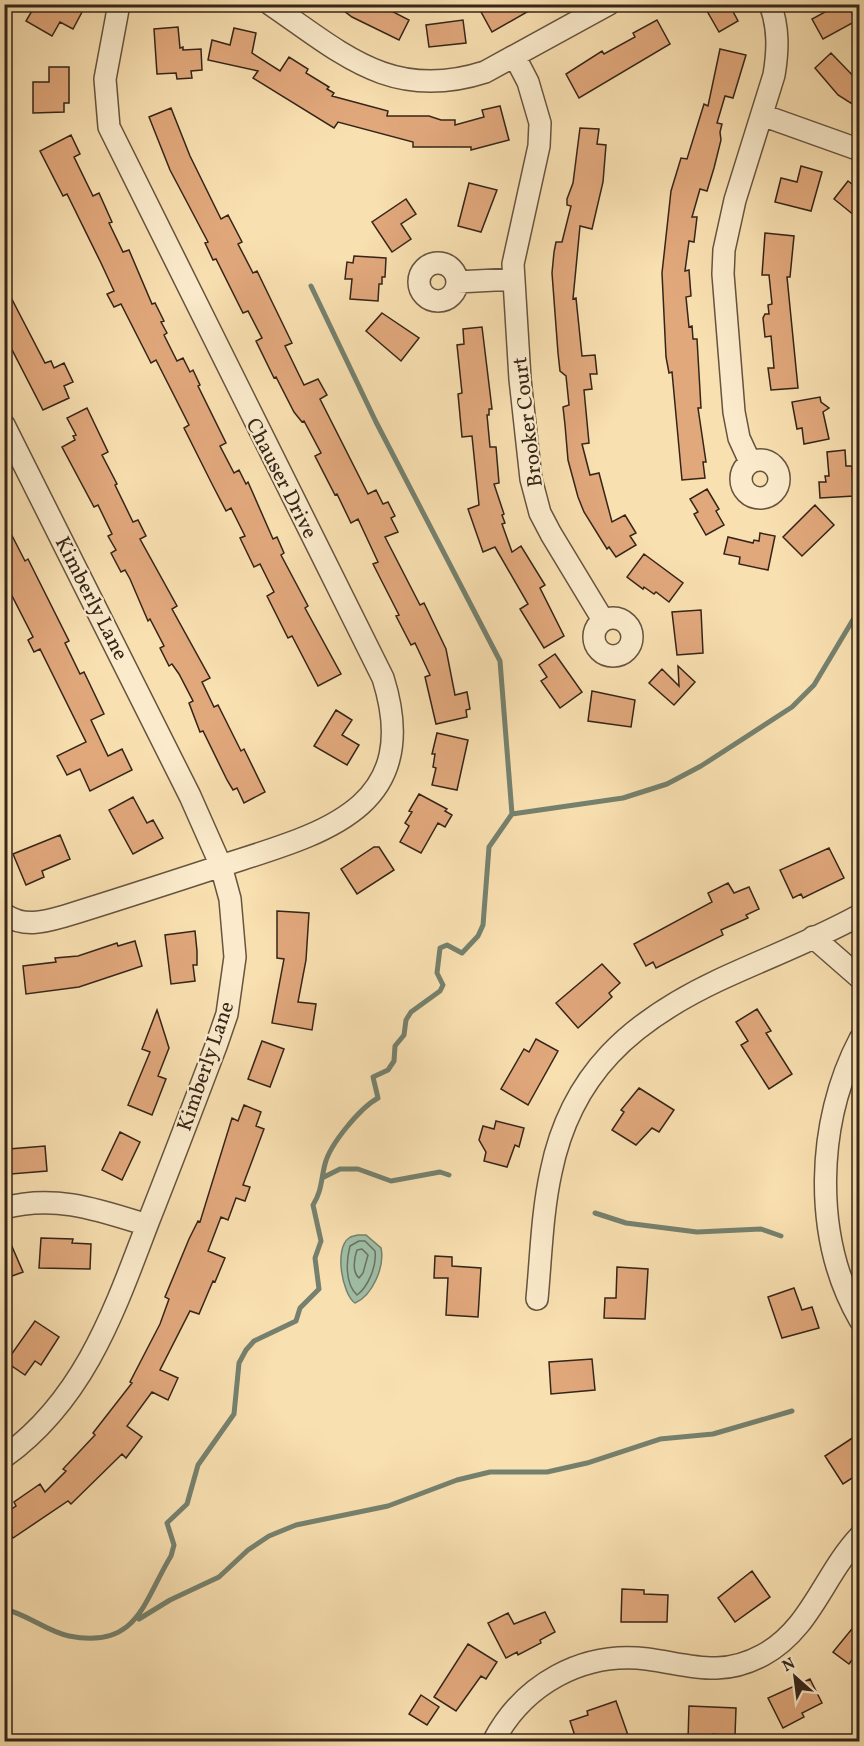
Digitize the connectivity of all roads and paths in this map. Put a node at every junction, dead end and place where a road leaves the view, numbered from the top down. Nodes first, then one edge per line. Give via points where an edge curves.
1 (119, 4) edge
2 (270, 4) edge
3 (609, 4) edge
4 (770, 4) edge
5 (515, 57) junction
6 (762, 115) junction
7 (860, 150) edge
8 (513, 279) junction
9 (457, 282) dead end
10 (4, 425) edge
11 (750, 462) dead end
12 (603, 620) dead end
13 (221, 866) junction
14 (4, 914) edge
15 (860, 915) edge
16 (813, 937) junction
17 (860, 978) edge
18 (860, 1039) edge
19 (4, 1208) edge
20 (147, 1225) junction
21 (537, 1299) dead end
22 (860, 1320) edge
23 (4, 1457) edge
24 (860, 1536) edge
25 (493, 1742) edge

1 - 13 street, Chauser Drive via 105,79 109,127 382,678 393,718 388,760 381,777 367,799 348,817 309,837
2 - 5 street via 354,60 396,78 420,83 466,78
3 - 5 street
4 - 6 street via 778,52
5 - 8 street, Brooker Court via 531,90 540,123 539,146 515,245
6 - 7 street
6 - 11 street via 728,225 723,274 734,412 739,438
8 - 9 street
8 - 12 street, Brooker Court via 520,379 536,499 550,534
10 - 13 street, Kimberly Lane via 195,806
13 - 14 street, Chauser Drive via 39,923 22,922
13 - 20 street, Kimberly Lane via 230,898 234,938 227,1014
15 - 16 street
16 - 17 street
16 - 21 street via 673,1002 630,1033 592,1074 573,1105 550,1172
18 - 22 street via 837,1097 826,1172 832,1245
19 - 20 street via 71,1202
20 - 23 street, Kimberly Lane via 92,1358 57,1408
24 - 25 street via 798,1627 763,1655 723,1669 623,1658 575,1667 529,1693 512,1711

